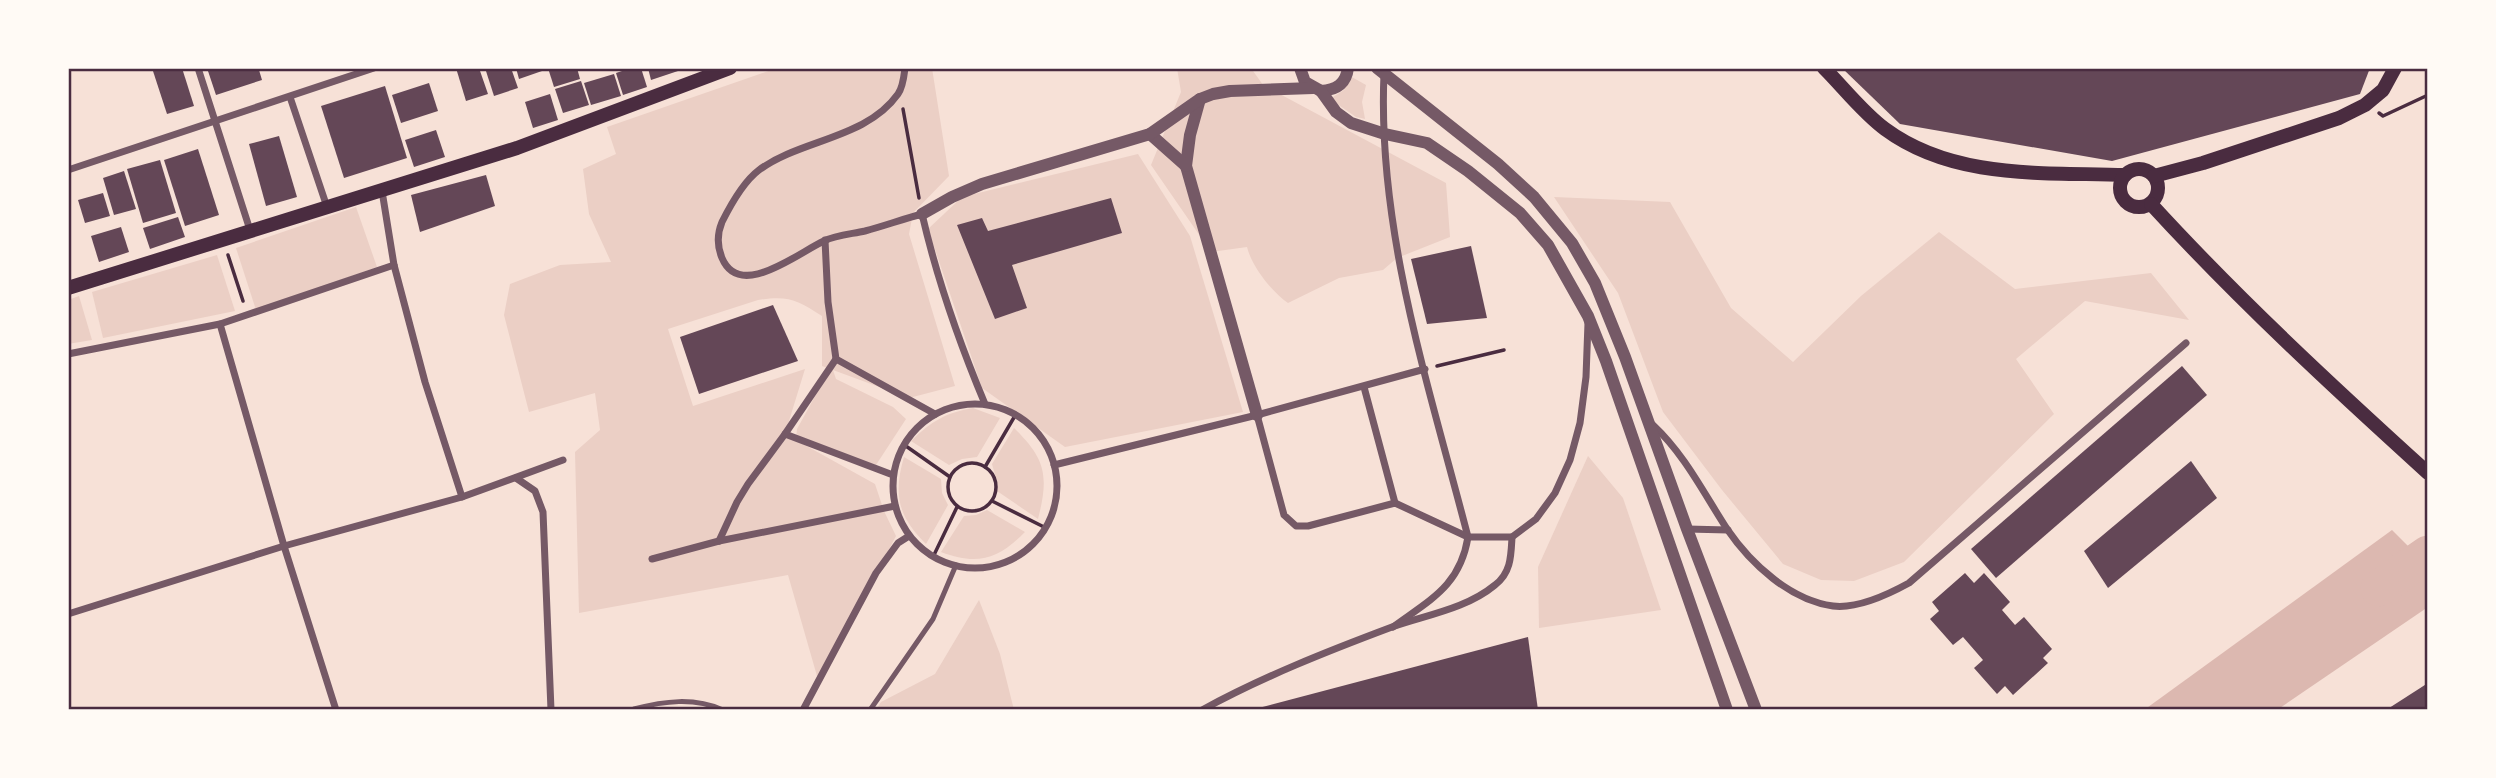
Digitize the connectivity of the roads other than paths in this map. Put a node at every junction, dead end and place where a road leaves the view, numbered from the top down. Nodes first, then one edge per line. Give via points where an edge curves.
1 (198, 68) edge
2 (373, 68) edge
3 (730, 68) edge
4 (905, 68) edge
5 (1300, 68) edge
6 (1349, 68) edge
7 (1824, 68) edge
8 (2395, 68) edge
9 (1381, 71) edge
10 (1317, 90) junction
11 (290, 97) junction
12 (1200, 99) junction
13 (216, 122) junction
14 (1150, 134) junction
15 (1385, 134) junction
16 (1186, 166) junction
17 (68, 170) edge
18 (2125, 175) junction
19 (2154, 176) junction
20 (382, 190) junction
21 (2151, 204) junction
22 (327, 207) junction
23 (922, 214) junction
24 (250, 230) junction
25 (825, 240) junction
26 (394, 265) junction
27 (68, 288) edge
28 (1588, 316) junction
29 (220, 324) junction
30 (2186, 343) dead end
31 (68, 354) edge
32 (836, 359) junction
33 (1424, 369) junction
34 (1364, 387) junction
35 (985, 404) junction
36 (935, 414) junction
37 (1257, 415) junction
38 (1650, 422) junction
39 (785, 435) junction
40 (563, 460) dead end
41 (1054, 465) junction
42 (2428, 473) edge
43 (892, 475) junction
44 (516, 478) junction
45 (462, 497) junction
46 (1395, 503) junction
47 (895, 506) junction
48 (1687, 529) junction
49 (1728, 530) junction
50 (909, 536) junction
51 (1468, 537) junction
52 (1512, 537) junction
53 (719, 541) junction
54 (284, 546) junction
55 (652, 559) dead end
56 (956, 565) junction
57 (68, 614) edge
58 (1393, 627) junction
59 (634, 709) edge
60 (336, 710) edge
61 (551, 710) edge
62 (723, 710) edge
63 (803, 710) edge
64 (870, 710) edge
65 (1202, 710) edge
66 (1727, 710) edge
67 (1756, 710) edge

1 - 13 street
2 - 11 street
3 - 20 main road via 517,148
4 - 25 street via 900,92 870,119 758,170 731,203 719,229 718,248 732,271 759,275
5 - 10 street via 1305,82
6 - 10 street via 1339,86
7 - 18 main road via 1884,128 1948,161 2045,174
8 - 19 main road via 2383,90 2339,118
9 - 15 street
9 - 38 street via 1498,164 1572,243 1595,283
10 - 12 street via 1230,91
10 - 15 street via 1351,123
11 - 13 street
11 - 22 street
12 - 14 street
12 - 16 street
13 - 17 street
13 - 24 street
14 - 16 street
14 - 23 street via 982,184
15 - 28 street via 1427,143 1520,213 1548,245
15 - 33 street via 1395,231
16 - 37 street
18 - 19 main road via 2136,169
18 - 21 main road via 2120,187 2123,200 2139,208
19 - 21 main road via 2158,193
20 - 22 main road
20 - 26 street
21 - 42 main road via 2296,353
22 - 24 main road
23 - 25 street
23 - 35 street via 932,258
24 - 27 main road
25 - 32 street
26 - 29 street
26 - 45 street
28 - 52 street via 1586,377 1570,460 1536,519
28 - 66 street
29 - 31 street
29 - 54 street
30 - 49 street via 1909,583 1889,594 1835,606 1804,597 1775,581
32 - 36 street
32 - 39 street
33 - 34 street
33 - 51 street
34 - 37 street
34 - 46 street
35 - 36 street via 953,405
35 - 41 street via 1016,414 1040,436
36 - 43 street via 903,444
37 - 41 street
37 - 46 street via 1284,515 1296,526
38 - 48 street
38 - 49 street via 1695,475
39 - 43 street
39 - 53 street via 748,484
40 - 44 street
41 - 56 street via 1056,497 1046,528 1025,552 996,566
43 - 47 street
44 - 45 street
44 - 61 street via 536,491 543,512
45 - 54 street
46 - 51 street
47 - 50 street
47 - 53 street
48 - 49 street
48 - 67 street
50 - 56 street via 933,557
50 - 63 street via 898,543 876,573
51 - 52 street
51 - 58 street via 1458,573
52 - 58 street via 1507,574 1497,584 1449,609
53 - 55 street
54 - 57 street
54 - 60 street
56 - 64 lane via 933,619
58 - 65 street
59 - 62 lane via 680,701

